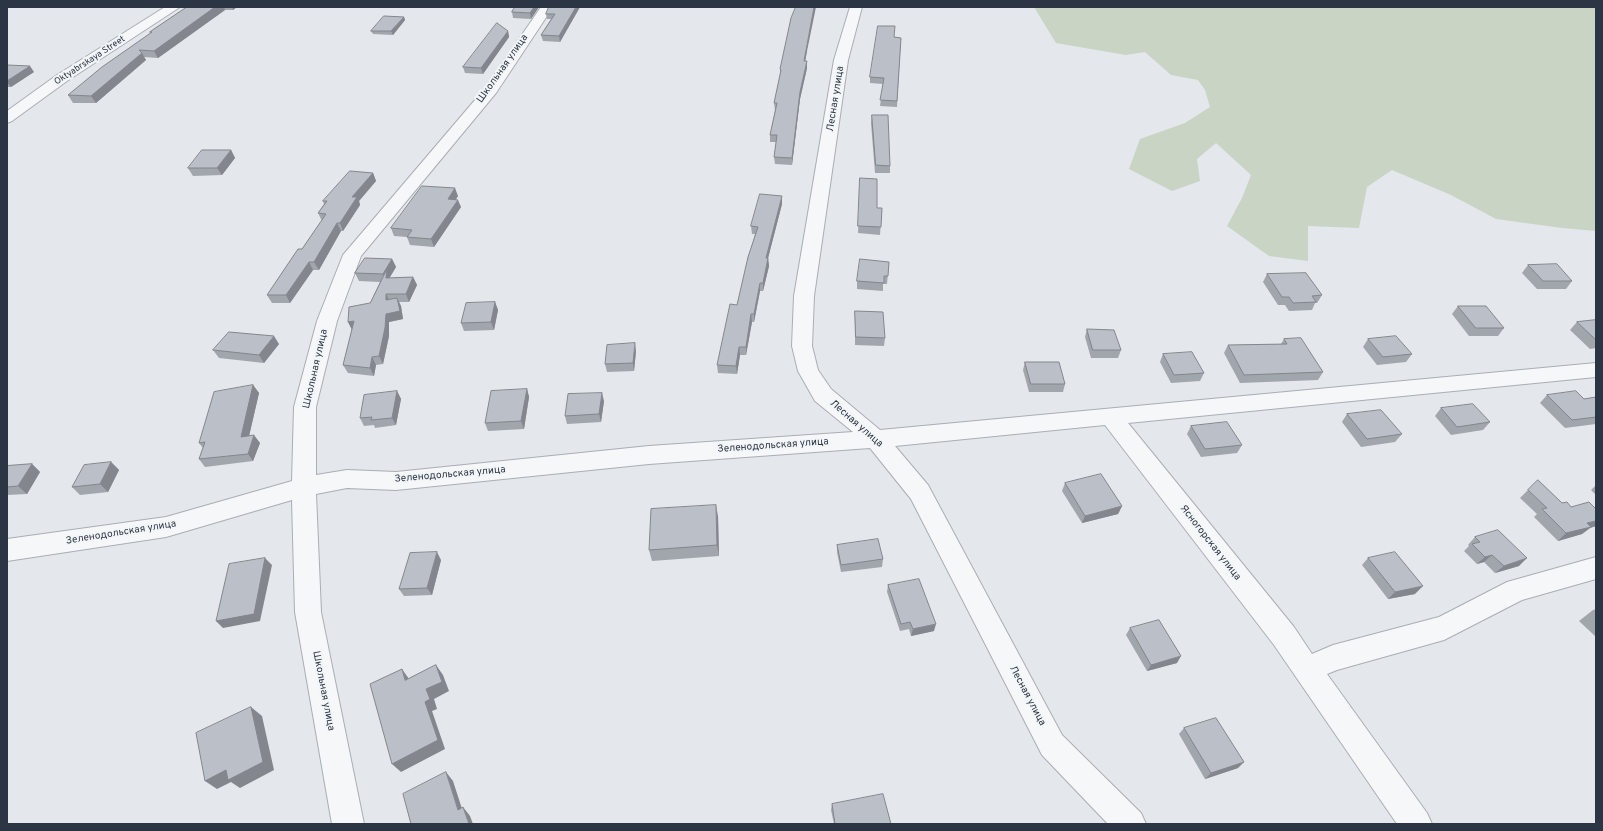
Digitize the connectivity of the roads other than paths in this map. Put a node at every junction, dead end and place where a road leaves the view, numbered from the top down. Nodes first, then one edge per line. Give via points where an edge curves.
1 (174, 7) edge
2 (547, 7) edge
3 (856, 7) edge
4 (7, 118) edge
5 (1596, 370) edge
6 (1111, 417) junction
7 (876, 439) junction
8 (304, 488) junction
9 (7, 550) edge
10 (1596, 568) edge
11 (1308, 669) junction
12 (348, 824) edge
13 (1130, 824) edge
14 (1416, 824) edge

1 - 4 street, Oktyabrskaya Street via 62,78
2 - 8 street, Школьная улица via 491,90 352,255 327,321 305,407
3 - 7 street, Лесная улица via 841,60 804,296 802,346 808,371 823,395
5 - 6 street, Зеленодольская улица
6 - 7 street, Зеленодольская улица
6 - 11 street, Ясногорская улица
7 - 8 street, Зеленодольская улица via 648,455 396,481 347,479
7 - 13 street, Лесная улица via 920,492 1052,745
8 - 9 street, Зеленодольская улица via 166,527
8 - 12 street, Школьная улица via 308,612
10 - 11 street via 1516,590 1444,628 1333,658
11 - 14 street, Ясногорская улица

